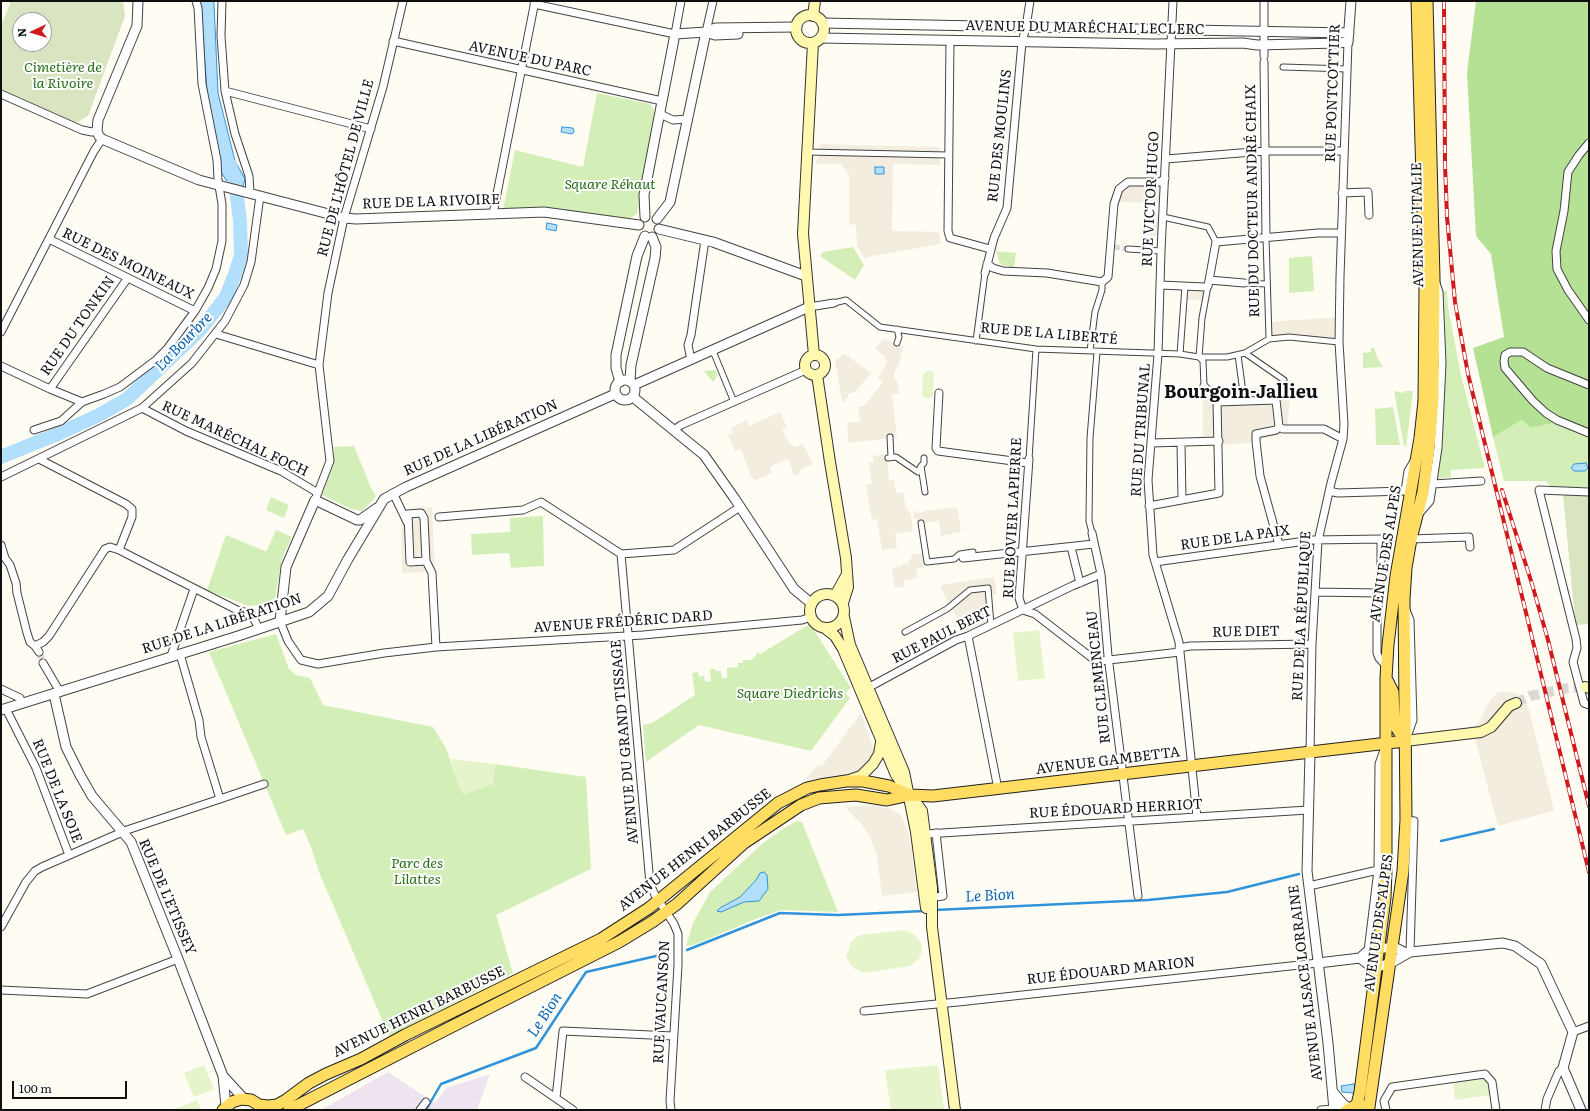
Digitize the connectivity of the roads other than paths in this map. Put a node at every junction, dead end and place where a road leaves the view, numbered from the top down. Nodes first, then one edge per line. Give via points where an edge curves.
1 (138, 1) edge
2 (196, 1) edge
3 (222, 1) edge
4 (403, 1) edge
5 (681, 1) edge
6 (713, 1) edge
7 (816, 1) edge
8 (1030, 1) edge
9 (1173, 1) edge
10 (1264, 1) edge
11 (1350, 1) edge
12 (1417, 1) edge
13 (1427, 1) edge
14 (534, 2) edge
15 (813, 16) junction
16 (822, 23) junction
17 (873, 24) junction
18 (1026, 27) junction
19 (1171, 29) junction
20 (797, 30) junction
21 (706, 32) junction
22 (1265, 32) junction
23 (675, 34) junction
24 (1349, 38) junction
25 (873, 39) junction
26 (817, 40) junction
27 (950, 40) junction
28 (393, 41) junction
29 (1022, 42) junction
30 (1170, 44) junction
31 (1264, 44) junction
32 (1283, 67) dead end
33 (1347, 69) junction
34 (520, 70) junction
35 (225, 91) junction
36 (1, 94) edge
37 (662, 101) junction
38 (660, 114) junction
39 (688, 119) junction
40 (371, 129) junction
41 (100, 135) junction
42 (1589, 143) edge
43 (1266, 151) junction
44 (1344, 151) junction
45 (807, 152) junction
46 (948, 155) junction
47 (1166, 159) junction
48 (1165, 178) junction
49 (221, 186) junction
50 (249, 193) junction
51 (1342, 193) junction
52 (260, 196) junction
53 (493, 214) junction
54 (1369, 215) dead end
55 (645, 217) junction
56 (1163, 217) junction
57 (344, 218) junction
58 (657, 219) junction
59 (639, 225) junction
60 (659, 229) junction
61 (1341, 233) junction
62 (649, 236) junction
63 (1266, 237) junction
64 (49, 239) junction
65 (705, 240) junction
66 (1216, 242) junction
67 (1128, 248) tunnel mouth
68 (990, 249) junction
69 (1162, 251) junction
70 (987, 264) junction
71 (985, 273) joint
72 (806, 276) junction
73 (127, 278) junction
74 (1434, 278) junction
75 (1102, 282) junction
76 (1244, 282) joint
77 (1208, 283) junction
78 (1266, 284) junction
79 (1160, 286) junction
80 (1185, 286) junction
81 (834, 303) joint
82 (809, 307) junction
83 (195, 311) junction
84 (1589, 320) edge
85 (897, 329) junction
86 (1, 332) edge
87 (216, 334) junction
88 (1269, 339) junction
89 (976, 341) junction
90 (1339, 342) junction
91 (896, 343) dead end
92 (1036, 349) junction
93 (713, 351) junction
94 (1090, 352) junction
95 (1097, 352) junction
96 (1244, 353) junction
97 (1158, 354) junction
98 (1180, 354) junction
99 (814, 355) junction
100 (1238, 356) junction
101 (1199, 357) junction
102 (692, 360) junction
103 (318, 365) junction
104 (1, 366) edge
105 (806, 370) junction
106 (817, 375) junction
107 (620, 382) junction
108 (632, 383) junction
109 (1589, 385) edge
110 (1204, 386) joint
111 (50, 389) junction
112 (939, 393) dead end
113 (615, 394) junction
114 (633, 397) junction
115 (1244, 400) junction
116 (1276, 400) junction
117 (82, 402) junction
118 (734, 402) junction
119 (1217, 402) junction
120 (142, 408) junction
121 (1279, 427) junction
122 (34, 430) dead end
123 (674, 430) junction
124 (1589, 433) edge
125 (890, 437) dead end
126 (1342, 439) junction
127 (1219, 441) junction
128 (1152, 443) junction
129 (1181, 443) junction
130 (1421, 451) junction
131 (924, 458) dead end
132 (39, 459) junction
133 (1028, 461) junction
134 (921, 466) junction
135 (1, 477) edge
136 (1481, 481) dead end
137 (1433, 484) junction
138 (1329, 490) junction
139 (924, 492) dead end
140 (1589, 492) edge
141 (393, 493) junction
142 (316, 496) junction
143 (1182, 500) junction
144 (380, 506) junction
145 (1149, 506) junction
146 (740, 507) junction
147 (1418, 516) junction
148 (439, 517) dead end
149 (360, 520) junction
150 (921, 523) dead end
151 (408, 524) junction
152 (364, 533) junction
153 (1092, 533) joint
154 (1381, 539) joint
155 (1412, 539) junction
156 (1318, 540) junction
157 (1094, 544) junction
158 (1, 545) edge
159 (1278, 545) junction
160 (1071, 547) junction
161 (1470, 548) dead end
162 (119, 550) junction
163 (1021, 551) junction
164 (973, 552) dead end
165 (621, 554) junction
166 (963, 558) dead end
167 (1154, 558) junction
168 (426, 561) junction
169 (1101, 574) junction
170 (1080, 583) junction
171 (194, 589) junction
172 (1315, 592) junction
173 (1378, 593) junction
174 (839, 600) junction
175 (812, 604) junction
176 (1023, 610) junction
177 (811, 617) junction
178 (844, 617) junction
179 (280, 621) junction
180 (992, 625) junction
181 (259, 629) junction
182 (826, 629) junction
183 (905, 632) dead end
184 (628, 636) junction
185 (968, 636) junction
186 (1312, 644) junction
187 (436, 647) junction
188 (1180, 650) junction
189 (175, 655) junction
190 (1109, 661) junction
191 (43, 663) tunnel mouth
192 (1386, 666) junction
193 (1386, 678) junction
194 (1, 689) edge
195 (865, 690) junction
196 (57, 693) junction
197 (1516, 703) tunnel mouth
198 (22, 704) junction
199 (1589, 705) edge
200 (3, 710) edge
201 (1405, 741) junction
202 (880, 742) junction
203 (1386, 744) junction
204 (1310, 753) junction
205 (1192, 766) junction
206 (1123, 774) junction
207 (846, 781) junction
208 (264, 784) dead end
209 (998, 789) junction
210 (910, 795) junction
211 (220, 799) junction
212 (1308, 810) junction
213 (1197, 817) junction
214 (1406, 820) junction
215 (1129, 821) junction
216 (122, 832) junction
217 (931, 833) junction
218 (69, 855) junction
219 (1378, 870) junction
220 (1307, 871) joint
221 (1309, 886) junction
222 (1138, 896) dead end
223 (659, 901) junction
224 (928, 902) junction
225 (666, 912) junction
226 (1, 927) edge
227 (1391, 948) junction
228 (1373, 949) junction
229 (1408, 953) junction
230 (1360, 958) junction
231 (178, 959) junction
232 (1318, 963) junction
233 (1389, 964) junction
234 (1376, 967) junction
235 (1, 990) edge
236 (942, 1004) junction
237 (864, 1011) dead end
238 (1589, 1026) edge
239 (1574, 1032) junction
240 (673, 1036) junction
241 (1563, 1068) junction
242 (223, 1076) junction
243 (525, 1077) dead end
244 (1333, 1092) junction
245 (556, 1098) junction
246 (245, 1100) junction
247 (426, 1102) dead end
248 (262, 1107) edge
249 (1349, 1107) edge
250 (225, 1108) edge
251 (1370, 1109) edge
252 (289, 1110) edge
253 (420, 1110) edge
254 (573, 1110) edge
255 (671, 1110) edge
256 (955, 1110) edge
257 (1321, 1110) edge
258 (1333, 1110) edge
259 (1386, 1110) edge
260 (1496, 1110) edge
261 (1545, 1110) edge
262 (1581, 1110) edge

1 - 41 street via 138,26 98,120
2 - 49 street via 202,84
3 - 35 street via 221,36
4 - 28 street, RUE DE L'HÔTEL DE VILLE
5 - 23 street
6 - 21 street
7 - 15 main road
8 - 18 street, RUE DES MOULINS
9 - 19 street, RUE VICTOR HUGO
10 - 22 street, RUE DU DOCTEUR ANDRÉ CHAIX
11 - 24 street, RUE PONTCOTTIER
12 - 130 main road, AVENUE D'ITALIE via 1425,286
13 - 74 main road, AVENUE D'ITALIE
14 - 23 street
14 - 34 street
15 - 16 main road
15 - 20 main road via 801,19
16 - 17 street, AVENUE DU MARÉCHAL LECLERC
16 - 26 main road via 824,31
17 - 18 street, AVENUE DU MARÉCHAL LECLERC
17 - 25 street
18 - 19 street, AVENUE DU MARÉCHAL LECLERC
18 - 29 street, RUE DES MOULINS
19 - 22 street, AVENUE DU MARÉCHAL LECLERC
19 - 30 street, RUE VICTOR HUGO
20 - 21 street via 715,35
20 - 26 main road via 801,40 809,43
21 - 23 street
21 - 39 street
22 - 24 street, AVENUE DU MARÉCHAL LECLERC
22 - 31 street, RUE DU DOCTEUR ANDRÉ CHAIX
23 - 37 street
24 - 31 street, AVENUE DU MARÉCHAL LECLERC
24 - 33 street, RUE PONTCOTTIER
25 - 26 street, AVENUE DU MARÉCHAL LECLERC
25 - 27 street, AVENUE DU MARÉCHAL LECLERC
26 - 45 main road
27 - 29 street, AVENUE DU MARÉCHAL LECLERC
27 - 46 street
28 - 34 street, AVENUE DU PARC
28 - 40 street, RUE DE L'HÔTEL DE VILLE
29 - 30 street, AVENUE DU MARÉCHAL LECLERC
29 - 68 street, RUE DES MOULINS via 1006,208
30 - 31 street, AVENUE DU MARÉCHAL LECLERC
30 - 47 street, RUE VICTOR HUGO
31 - 43 street, RUE DU DOCTEUR ANDRÉ CHAIX
32 - 33 street
33 - 44 street, RUE PONTCOTTIER
34 - 37 street, AVENUE DU PARC
34 - 53 street
35 - 40 street
35 - 50 street via 235,134 249,176
36 - 41 street, RUE DE LA RIVOIRE via 82,130
37 - 38 street
38 - 39 street via 669,119
38 - 55 street via 644,195
39 - 58 street via 670,202
40 - 57 street, RUE DE L'HÔTEL DE VILLE
41 - 49 street, RUE DE LA RIVOIRE via 199,180
41 - 64 street
42 - 84 street via 1568,172 1556,251 1557,269
43 - 44 street
43 - 47 street
43 - 63 street, RUE DU DOCTEUR ANDRÉ CHAIX
44 - 51 street, RUE PONTCOTTIER
45 - 46 street
45 - 72 main road via 803,228
46 - 68 street via 950,238
47 - 48 street, RUE VICTOR HUGO
48 - 56 street, RUE VICTOR HUGO
48 - 75 street via 1160,182 1128,182 1119,189 1114,204 1113,247 1108,277
49 - 50 street, RUE DE LA RIVOIRE
49 - 83 street via 222,241 216,269
50 - 52 street, RUE DE LA RIVOIRE
51 - 54 street via 1368,192
51 - 61 street, RUE PONTCOTTIER
52 - 57 street, RUE DE LA RIVOIRE
52 - 87 street via 251,262 244,284
53 - 57 street, RUE DE LA RIVOIRE
53 - 59 street, RUE DE LA RIVOIRE via 544,212
55 - 58 street
55 - 59 street
56 - 66 street via 1208,227
56 - 69 street, RUE VICTOR HUGO
57 - 103 street, RUE DE L'HÔTEL DE VILLE via 328,293
58 - 60 street
59 - 62 street via 640,231
60 - 62 street
60 - 65 street
61 - 63 street
61 - 90 street, RUE DE LA RÉPUBLIQUE
62 - 107 street via 637,256 616,355
62 - 108 street via 656,247 655,258 631,366
63 - 66 street
63 - 78 street, RUE DU DOCTEUR ANDRÉ CHAIX
64 - 73 street, RUE DES MOINEAUX
64 - 86 street
65 - 72 street
65 - 102 street via 688,345
66 - 77 street
67 - 69 street
68 - 70 street, RUE DES MOULINS
69 - 79 street, RUE VICTOR HUGO
70 - 71 street, RUE DES MOULINS
70 - 75 street via 1003,271 1047,273
71 - 89 street, RUE DES MOULINS
72 - 82 main road
73 - 83 street, RUE DES MOINEAUX
73 - 111 street, RUE DU TONKIN
74 - 130 main road, AVENUE D'ITALIE via 1433,399
74 - 137 street via 1439,292 1442,363 1438,448
75 - 94 street
76 - 77 street
76 - 78 street
77 - 80 street via 1205,287
77 - 101 street
78 - 88 street, RUE DU DOCTEUR ANDRÉ CHAIX
79 - 80 street
79 - 97 street, RUE VICTOR HUGO
80 - 98 street
81 - 82 street, RUE DE LA LIBERTÉ
81 - 85 street, RUE DE LA LIBERTÉ via 846,300 880,327
82 - 93 street
82 - 99 main road
83 - 117 street via 156,360 120,387
85 - 89 street, RUE DE LA LIBERTÉ
85 - 91 street via 899,337
87 - 103 street
87 - 120 street via 192,363
88 - 90 street via 1289,337
88 - 96 street, RUE DE LA LIBERTÉ
89 - 92 street, RUE DE LA LIBERTÉ
90 - 126 street, RUE DE LA RÉPUBLIQUE
92 - 94 street, RUE DE LA LIBERTÉ
92 - 133 street, RUE BOVIER LAPIERRE
93 - 102 street
93 - 118 street
94 - 95 street, RUE DE LA LIBERTÉ
95 - 97 street, RUE DE LA LIBERTÉ
95 - 153 street via 1090,438 1089,521
96 - 100 street, RUE DE LA LIBERTÉ
96 - 116 street via 1284,380
97 - 98 street, RUE DE LA LIBERTÉ
97 - 128 street, RUE DU TRIBUNAL
98 - 101 street, RUE DE LA LIBERTÉ
99 - 105 main road via 806,360
99 - 106 main road via 821,357 825,366 823,372
100 - 101 street, RUE DE LA LIBERTÉ
100 - 115 street
101 - 110 street via 1203,361
102 - 108 street
103 - 142 street, RUE DE L'HÔTEL DE VILLE via 330,461
104 - 111 street
105 - 106 main road
105 - 118 street
106 - 174 main road via 847,572 848,587
107 - 108 street
107 - 113 street
108 - 114 street via 635,393
109 - 124 street via 1547,368 1523,352 1505,354 1505,368 1533,401 1557,420
110 - 119 street
111 - 117 street
112 - 133 street via 936,448 938,451
113 - 114 street via 625,401
113 - 141 street, RUE DE LA LIBÉRATION
114 - 123 street
115 - 116 street
115 - 119 street
116 - 121 street
117 - 122 street via 61,420
118 - 123 street
119 - 127 street
120 - 132 street
120 - 142 street, RUE MARÉCHAL FOCH via 186,431 281,471
121 - 126 street via 1324,429
121 - 159 street via 1256,434 1260,476
123 - 146 street via 704,455
125 - 134 street via 889,458 896,457 918,472
126 - 138 street, RUE DE LA RÉPUBLIQUE
127 - 129 street
127 - 143 street via 1219,493
128 - 129 street
128 - 145 street, RUE DU TRIBUNAL via 1148,480
129 - 143 street
130 - 138 street via 1408,470 1406,491 1338,493
130 - 147 main road, AVENUE DES ALPES via 1423,492
130 - 192 main road, AVENUE DES ALPES via 1396,576
131 - 134 street
132 - 135 street
132 - 162 street via 132,509 132,517
133 - 163 street, RUE BOVIER LAPIERRE
134 - 139 street
136 - 137 street
137 - 147 street via 1430,501
138 - 156 street, RUE DE LA RÉPUBLIQUE
140 - 199 street via 1539,490 1577,648 1574,662 1584,703
141 - 144 street, RUE DE LA LIBÉRATION via 384,499
141 - 151 street
142 - 149 street
142 - 179 street, RUE DE L'HÔTEL DE VILLE via 286,566
143 - 145 street
144 - 149 street
144 - 152 street, RUE DE LA LIBÉRATION
145 - 167 street, RUE DU TRIBUNAL
146 - 165 street via 674,550
146 - 175 street via 794,590
147 - 155 main road, AVENUE DES ALPES
148 - 165 street via 523,510 541,502
149 - 152 street
150 - 164 street via 927,562 954,559 960,554
151 - 168 street via 410,562
151 - 168 street via 408,514 421,513 424,518
152 - 179 street, RUE DE LA LIBÉRATION via 328,596 310,612
153 - 157 street, RUE CLEMENCEAU
154 - 156 street, RUE DE LA PAIX
154 - 173 street, AVENUE DES ALPES
155 - 161 street via 1469,537
155 - 201 main road, AVENUE DES ALPES via 1406,568 1404,605
156 - 159 street, RUE DE LA PAIX
156 - 172 street, RUE DE LA RÉPUBLIQUE
157 - 160 street
157 - 169 street, RUE CLEMENCEAU
158 - 162 street via 16,583 30,642 37,649 49,636 105,549
159 - 167 street, RUE DE LA PAIX
160 - 163 street
160 - 170 street
162 - 171 street
163 - 166 street
163 - 176 street, RUE BOVIER LAPIERRE via 1019,598
165 - 184 street, AVENUE DU GRAND TISSAGE
167 - 188 street, RUE DU TRIBUNAL
168 - 187 street via 432,573
169 - 170 street, RUE PAUL BERT
169 - 190 street, RUE CLEMENCEAU
170 - 176 street, RUE PAUL BERT
171 - 181 street via 239,611 249,613
171 - 189 street
172 - 173 street
172 - 186 street, RUE DE LA RÉPUBLIQUE
173 - 192 street, AVENUE DES ALPES via 1377,653
174 - 175 main road via 824,594
174 - 178 main road via 845,612
175 - 177 main road
176 - 180 street, RUE PAUL BERT
176 - 190 street, RUE BOVIER LAPIERRE via 1035,614 1092,658
177 - 182 main road via 818,626
177 - 184 street, AVENUE FRÉDÉRIC DARD via 802,620
178 - 182 main road via 835,627
178 - 195 main road
179 - 181 street, RUE DE LA LIBÉRATION
179 - 187 street, AVENUE FRÉDÉRIC DARD via 288,642 301,660 318,664
180 - 183 street via 988,588 970,590 947,609
180 - 185 street, RUE PAUL BERT
181 - 189 street, RUE DE LA LIBÉRATION
182 - 195 main road via 835,636
184 - 187 street, AVENUE FRÉDÉRIC DARD
184 - 223 street, AVENUE DU GRAND TISSAGE via 650,884
185 - 195 street, RUE PAUL BERT via 956,640
185 - 209 street
186 - 188 street, RUE DIET via 1190,646
186 - 204 street, RUE DE LA RÉPUBLIQUE
188 - 190 street, RUE DIET
188 - 205 street, RUE DU TRIBUNAL
189 - 196 street, RUE DE LA LIBÉRATION
189 - 211 street via 199,720 201,737
190 - 206 street, RUE CLEMENCEAU
191 - 196 street
192 - 193 main road, AVENUE DES ALPES
193 - 201 main road, AVENUE DES ALPES via 1393,692 1396,727
193 - 203 main road, AVENUE DES ALPES
194 - 198 street via 20,698
195 - 202 main road
195 - 210 main road via 904,772
196 - 198 street, RUE DE LA LIBÉRATION
196 - 216 street, RUE DE L'ETISSEY via 66,747 92,796
197 - 201 main road via 1509,706 1491,727 1481,732
198 - 200 street, RUE DE LA LIBÉRATION
200 - 218 street, RUE DE LA SOIE via 36,768
201 - 203 main road, AVENUE GAMBETTA
201 - 214 main road, AVENUE DES ALPES
202 - 207 main road via 879,754 873,764 861,776
202 - 210 main road via 896,775
203 - 204 main road, AVENUE GAMBETTA
203 - 219 street, AVENUE DES ALPES via 1378,764
203 - 228 main road, AVENUE DES ALPES via 1385,898
204 - 205 main road, AVENUE GAMBETTA
204 - 212 street, RUE DE LA RÉPUBLIQUE
205 - 206 main road, AVENUE GAMBETTA
205 - 213 street, RUE DU TRIBUNAL
206 - 209 main road, AVENUE GAMBETTA
206 - 215 street, RUE CLEMENCEAU
207 - 210 main road, AVENUE HENRI BARBUSSE via 882,783
207 - 223 main road, AVENUE HENRI BARBUSSE via 813,786 778,803
208 - 211 street
209 - 210 main road, AVENUE GAMBETTA via 933,796
210 - 217 main road via 922,810
210 - 224 main road
210 - 225 main road, AVENUE HENRI BARBUSSE via 887,800 856,795 837,796 819,798 801,805 744,844
211 - 216 street
212 - 213 street, RUE ÉDOUARD HERRIOT
212 - 220 street, RUE DE LA RÉPUBLIQUE
213 - 215 street, RUE ÉDOUARD HERRIOT
214 - 227 main road, AVENUE DES ALPES via 1403,871
214 - 229 street via 1414,821
215 - 217 street, RUE ÉDOUARD HERRIOT
215 - 222 street, RUE CLEMENCEAU
216 - 218 street
216 - 231 street, RUE DE L'ETISSEY via 131,842
217 - 224 main road via 932,888
218 - 226 street, RUE DE LA SOIE via 35,871
219 - 221 street
219 - 228 street, AVENUE DES ALPES
220 - 221 street, AVENUE ALSACE LORRAINE
221 - 232 street, AVENUE ALSACE LORRAINE
223 - 225 street, RUE VAUCANSON
223 - 248 main road, AVENUE HENRI BARBUSSE via 601,939 326,1074 277,1105
224 - 236 main road
225 - 240 street, RUE VAUCANSON via 678,934
225 - 252 main road, AVENUE HENRI BARBUSSE via 620,942
227 - 228 street
227 - 229 street
227 - 233 main road, AVENUE DES ALPES
228 - 230 street
228 - 234 main road, AVENUE DES ALPES
229 - 233 street
229 - 239 street via 1503,943 1515,946 1541,964
230 - 232 street, RUE ÉDOUARD MARION
230 - 234 street via 1370,966
231 - 235 street via 88,994
231 - 242 street, RUE DE L'ETISSEY
232 - 236 street, RUE ÉDOUARD MARION
232 - 244 street, AVENUE ALSACE LORRAINE
233 - 234 street
233 - 251 main road, AVENUE DES ALPES
234 - 249 main road, AVENUE DES ALPES via 1360,1092
236 - 237 street, RUE ÉDOUARD MARION
236 - 256 main road
238 - 239 street
239 - 241 street
240 - 245 street via 562,1031
240 - 255 street, RUE VAUCANSON
241 - 261 street via 1559,1071
241 - 262 street
242 - 246 street, RUE DE L'ETISSEY
242 - 250 street, RUE DE L'ETISSEY
243 - 245 street
244 - 249 street, AVENUE ALSACE LORRAINE
244 - 258 street, AVENUE ALSACE LORRAINE
245 - 254 street
246 - 248 main road via 251,1100
246 - 250 main road via 232,1102
247 - 253 street
249 - 251 main road, AVENUE DES ALPES
249 - 258 street
257 - 258 street
259 - 260 street via 1384,1101 1392,1087 1485,1074 1492,1082

